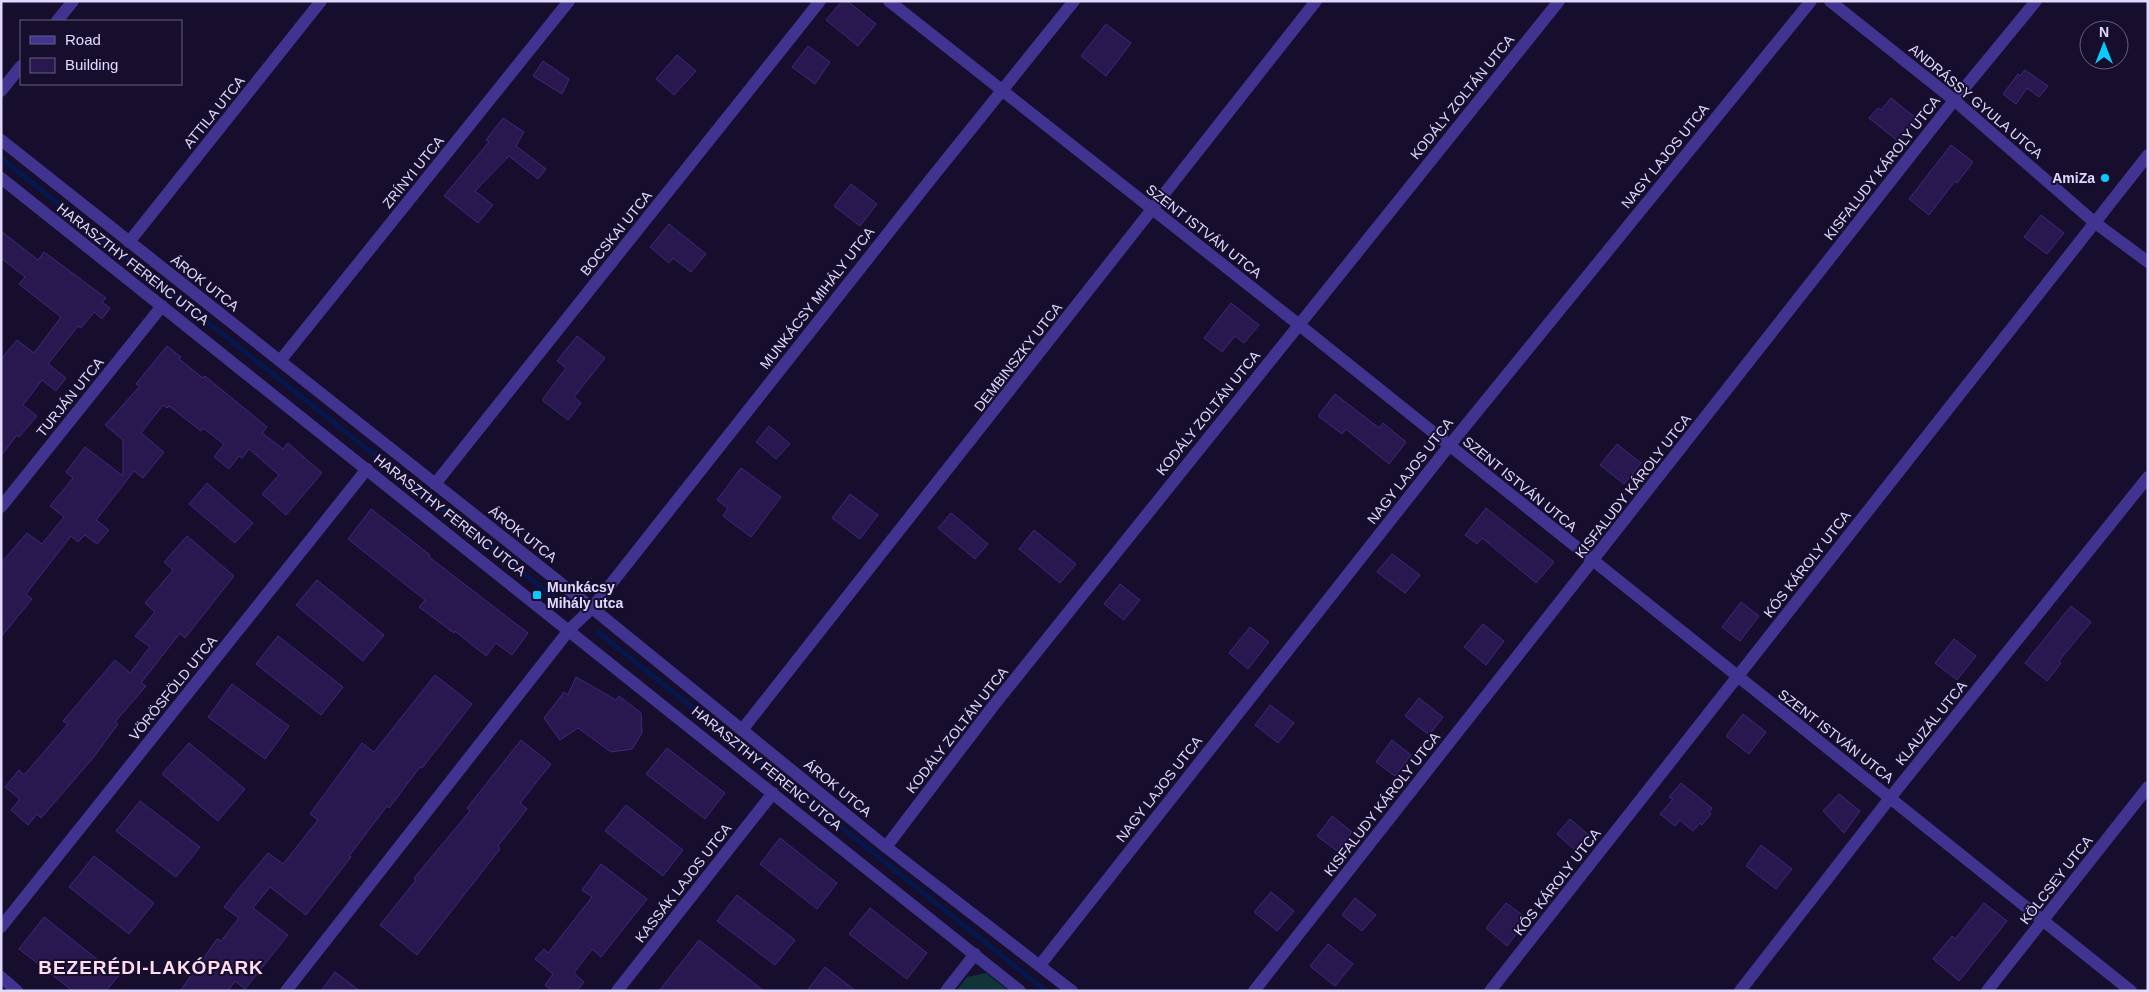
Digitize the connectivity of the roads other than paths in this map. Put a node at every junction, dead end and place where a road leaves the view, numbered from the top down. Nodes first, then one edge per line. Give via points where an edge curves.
1 (73, 1) edge
2 (321, 1) edge
3 (569, 1) edge
4 (820, 1) edge
5 (889, 1) edge
6 (1074, 1) edge
7 (1316, 1) edge
8 (1559, 1) edge
9 (1811, 1) edge
10 (1830, 1) edge
11 (2036, 1) edge
12 (58, 20) edge
13 (20, 67) edge
14 (1, 91) edge
15 (1003, 91) junction
16 (1954, 100) junction
17 (1, 140) edge
18 (2148, 155) edge
19 (1, 178) edge
20 (1153, 210) junction
21 (2094, 222) junction
22 (130, 242) junction
23 (2148, 262) edge
24 (162, 306) junction
25 (1298, 324) junction
26 (280, 361) junction
27 (1449, 446) junction
28 (368, 469) junction
29 (2148, 476) edge
30 (436, 484) junction
31 (1, 507) edge
32 (1593, 561) junction
33 (592, 608) junction
34 (570, 629) junction
35 (1737, 677) junction
36 (742, 730) junction
37 (2148, 788) edge
38 (774, 793) junction
39 (1890, 798) junction
40 (886, 847) junction
41 (2044, 920) junction
42 (1, 927) edge
43 (975, 954) junction
44 (1040, 965) junction
45 (1, 977) edge
46 (17, 991) edge
47 (286, 991) edge
48 (617, 991) edge
49 (946, 991) edge
50 (1020, 991) edge
51 (1072, 991) edge
52 (1254, 991) edge
53 (1490, 991) edge
54 (1740, 991) edge
55 (1987, 991) edge
56 (2131, 991) edge

1 - 12 street
2 - 22 street, ATTILA UTCA
3 - 26 street, ZRÍNYI UTCA
4 - 30 street, BOCSKAI UTCA
5 - 15 street, SZENT ISTVÁN UTCA
6 - 15 street, MUNKÁCSY MIHÁLY UTCA
7 - 20 street, DEMBINSZKY UTCA
8 - 25 street, KODÁLY ZOLTÁN UTCA
9 - 27 street, NAGY LAJOS UTCA
10 - 16 street, ANDRÁSSY GYULA UTCA
11 - 16 street, KISFALUDY KÁROLY UTCA
13 - 14 street
15 - 20 street, SZENT ISTVÁN UTCA
15 - 33 street, MUNKÁCSY MIHÁLY UTCA via 917,195
16 - 21 street, ANDRÁSSY GYULA UTCA
16 - 32 street, KISFALUDY KÁROLY UTCA
17 - 22 street, ÁROK UTCA
18 - 21 street, KÓS KÁROLY UTCA
19 - 24 street, HARASZTHY FERENC UTCA
20 - 25 street, SZENT ISTVÁN UTCA
20 - 36 street, DEMBINSZKY UTCA
21 - 23 street, ANDRÁSSY GYULA UTCA
21 - 35 street, KÓS KÁROLY UTCA
22 - 26 street, ÁROK UTCA
24 - 28 street, HARASZTHY FERENC UTCA
24 - 31 street, TURJÁN UTCA
25 - 27 street, SZENT ISTVÁN UTCA
25 - 40 street, KODÁLY ZOLTÁN UTCA via 994,705
26 - 30 street, ÁROK UTCA
27 - 32 street, SZENT ISTVÁN UTCA
27 - 44 street, NAGY LAJOS UTCA
28 - 34 street, HARASZTHY FERENC UTCA
28 - 42 street, VÖRÖSFÖLD UTCA
29 - 39 street, KLAUZÁL UTCA
30 - 33 street, ÁROK UTCA
32 - 35 street, SZENT ISTVÁN UTCA
32 - 52 street, KISFALUDY KÁROLY UTCA
33 - 34 street, MUNKÁCSY MIHÁLY UTCA
33 - 36 street, ÁROK UTCA
34 - 38 street, HARASZTHY FERENC UTCA
34 - 47 street, MUNKÁCSY MIHÁLY UTCA
35 - 39 street, SZENT ISTVÁN UTCA
35 - 53 street, KÓS KÁROLY UTCA
36 - 40 street, ÁROK UTCA
37 - 41 street, KÖLCSEY UTCA
38 - 43 street, HARASZTHY FERENC UTCA
38 - 48 street, KASSÁK LAJOS UTCA
39 - 41 street, SZENT ISTVÁN UTCA
39 - 54 street, KLAUZÁL UTCA
40 - 44 street, ÁROK UTCA
41 - 55 street, KÖLCSEY UTCA
41 - 56 street, SZENT ISTVÁN UTCA
43 - 49 street
43 - 50 street, HARASZTHY FERENC UTCA
44 - 51 street, ÁROK UTCA
45 - 46 street

